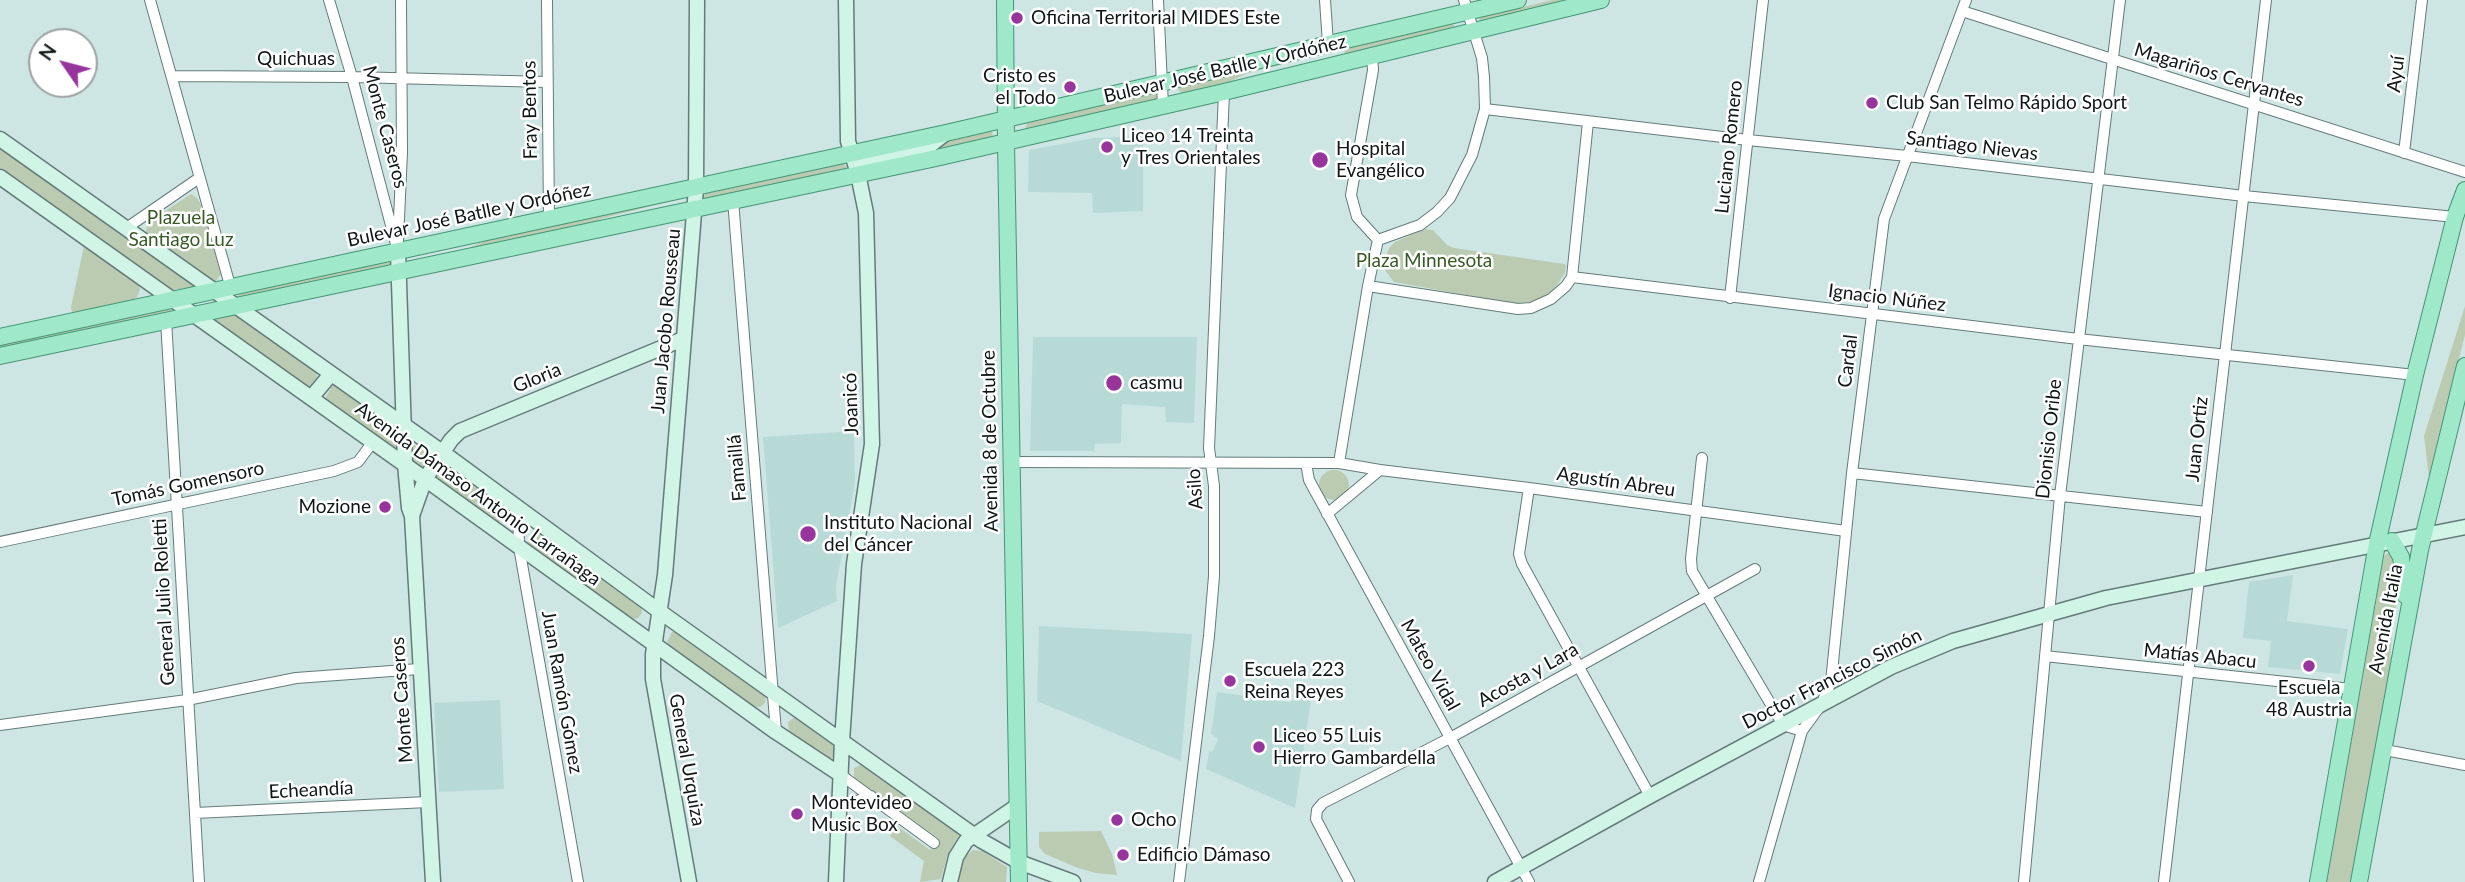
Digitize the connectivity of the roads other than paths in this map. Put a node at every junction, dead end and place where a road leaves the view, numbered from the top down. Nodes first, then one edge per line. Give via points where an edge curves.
1 (150, 0) edge
2 (329, 0) edge
3 (401, 0) edge
4 (547, 0) edge
5 (697, 0) edge
6 (846, 0) edge
7 (1005, 0) edge
8 (1158, 0) edge
9 (1325, 0) edge
10 (1518, 0) edge
11 (1601, 0) edge
12 (1763, 0) edge
13 (1966, 0) edge
14 (2120, 0) edge
15 (2266, 0) edge
16 (2422, 0) edge
17 (1466, 6) edge
18 (1962, 11) junction
19 (1474, 30) junction
20 (1328, 44) junction
21 (1372, 56) junction
22 (2113, 60) junction
23 (172, 76) junction
24 (352, 76) junction
25 (402, 79) junction
26 (547, 82) junction
27 (1162, 83) junction
28 (1228, 91) junction
29 (2253, 105) junction
30 (1163, 106) junction
31 (1485, 110) junction
32 (1006, 119) junction
33 (1588, 122) junction
34 (946, 133) junction
35 (0, 139) edge
36 (1748, 140) junction
37 (1006, 142) junction
38 (2404, 153) junction
39 (851, 154) junction
40 (1907, 156) junction
41 (2465, 172) edge
42 (858, 174) junction
43 (0, 177) edge
44 (199, 177) junction
45 (2098, 179) junction
46 (696, 188) junction
47 (2465, 190) edge
48 (2244, 196) junction
49 (733, 201) junction
50 (694, 209) junction
51 (2455, 217) junction
52 (549, 220) junction
53 (125, 229) junction
54 (484, 233) junction
55 (588, 233) junction
56 (1378, 240) junction
57 (398, 252) junction
58 (399, 273) junction
59 (1572, 278) junction
60 (1368, 286) junction
61 (223, 291) junction
62 (1730, 298) junction
63 (173, 300) junction
64 (236, 306) junction
65 (1871, 313) junction
66 (193, 315) junction
67 (166, 320) junction
68 (0, 337) edge
69 (683, 339) junction
70 (2078, 339) junction
71 (2224, 355) junction
72 (0, 356) edge
73 (2465, 366) edge
74 (331, 374) junction
75 (2415, 375) junction
76 (311, 398) junction
77 (404, 426) junction
78 (372, 443) junction
79 (442, 452) junction
80 (1702, 458) dead end
81 (1012, 462) junction
82 (1211, 463) junction
83 (1307, 463) junction
84 (1339, 463) junction
85 (405, 464) junction
86 (1380, 470) junction
87 (1852, 473) junction
88 (425, 478) junction
89 (1529, 488) junction
90 (2060, 496) junction
91 (176, 503) junction
92 (518, 508) junction
93 (1696, 511) junction
94 (2207, 512) junction
95 (1327, 514) junction
96 (412, 516) junction
97 (2465, 527) edge
98 (1846, 531) junction
99 (2424, 535) junction
100 (0, 542) edge
101 (2384, 543) junction
102 (519, 547) junction
103 (1755, 569) dead end
104 (2199, 580) junction
105 (1708, 597) junction
106 (659, 611) junction
107 (2048, 612) junction
108 (2407, 615) junction
109 (653, 644) junction
110 (2045, 656) junction
111 (1578, 666) junction
112 (419, 669) junction
113 (2187, 673) junction
114 (2351, 689) junction
115 (773, 692) junction
116 (187, 700) junction
117 (1821, 705) junction
118 (0, 725) edge
119 (1783, 725) junction
120 (1802, 731) junction
121 (776, 732) junction
122 (1450, 738) junction
123 (842, 741) junction
124 (2385, 750) junction
125 (2465, 765) edge
126 (841, 775) junction
127 (871, 796) junction
128 (1650, 796) junction
129 (428, 802) junction
130 (1017, 806) junction
131 (840, 807) junction
132 (195, 813) junction
133 (973, 835) junction
134 (934, 843) dead end
135 (1019, 862) junction
136 (1521, 867) junction
137 (199, 882) edge
138 (432, 882) edge
139 (578, 882) edge
140 (689, 882) edge
141 (836, 882) edge
142 (950, 882) edge
143 (1019, 882) edge
144 (1073, 882) edge
145 (1179, 882) edge
146 (1349, 882) edge
147 (1495, 882) edge
148 (1529, 882) edge
149 (1759, 882) edge
150 (2024, 882) edge
151 (2164, 882) edge
152 (2318, 882) edge
153 (2358, 882) edge

1 - 23 street
2 - 24 street, Monte Caseros
3 - 25 street
4 - 26 street, Fray Bentos
5 - 46 street, Juan Jacobo Rousseau
6 - 39 street, Joanicó
7 - 32 main road, Avenida 8 de Octubre
8 - 27 street
9 - 20 street
10 - 17 main road, Bulevar José Batlle y Ordóñez
11 - 19 main road, Bulevar José Batlle y Ordóñez
12 - 36 street, Luciano Romero
13 - 18 street, Cardal
14 - 22 street, Dionisio Oribe
15 - 29 street, Juan Ortiz
16 - 38 street, Ayuí
17 - 19 street
17 - 20 main road, Bulevar José Batlle y Ordóñez
18 - 22 street, Magariños Cervantes
18 - 40 street, Cardal
19 - 21 main road, Bulevar José Batlle y Ordóñez
19 - 31 street via 1482,58
20 - 27 main road, Bulevar José Batlle y Ordóñez
20 - 28 main road via 1325,56 1253,76
21 - 28 main road, Bulevar José Batlle y Ordóñez
21 - 56 street via 1351,195 1357,217
22 - 29 street, Magariños Cervantes
22 - 45 street, Dionisio Oribe
23 - 24 street, Quichuas
23 - 44 street
24 - 25 street, Quichuas
24 - 57 street, Monte Caseros
25 - 26 street, Quichuas
25 - 57 street
26 - 52 street, Fray Bentos
27 - 30 street
27 - 32 main road, Bulevar José Batlle y Ordóñez
28 - 30 main road, Bulevar José Batlle y Ordóñez
28 - 82 street, Asilo
29 - 38 street, Magariños Cervantes
29 - 48 street, Juan Ortiz
30 - 37 main road, Bulevar José Batlle y Ordóñez
31 - 33 street, Santiago Nievas
31 - 56 street via 1472,155 1450,198 1420,225
32 - 34 main road, Bulevar José Batlle y Ordóñez
32 - 37 main road, Avenida 8 de Octubre
33 - 36 street, Santiago Nievas
33 - 59 street
34 - 39 main road, Bulevar José Batlle y Ordóñez
34 - 42 street, Bulevar José Batlle y Ordóñez via 928,147 867,161
35 - 53 street, Avenida Dámaso Antonio Larrañaga
36 - 40 street, Santiago Nievas
36 - 62 street, Luciano Romero
37 - 42 main road, Bulevar José Batlle y Ordóñez
37 - 81 main road, Avenida 8 de Octubre
38 - 41 street, Magariños Cervantes
39 - 42 street, Joanicó
39 - 46 main road, Bulevar José Batlle y Ordóñez
40 - 45 street, Santiago Nievas
40 - 65 street, Cardal via 1884,219
42 - 49 main road, Bulevar José Batlle y Ordóñez
42 - 123 street, Joanicó via 866,213 872,444 854,564
43 - 63 street, Avenida Dámaso Antonio Larrañaga
44 - 53 street
44 - 61 street
45 - 48 street, Santiago Nievas
45 - 70 street, Dionisio Oribe
46 - 50 street, Juan Jacobo Rousseau
46 - 52 main road, Bulevar José Batlle y Ordóñez
46 - 55 main road via 685,202 603,221
47 - 51 main road, Avenida Italia
48 - 51 street, Santiago Nievas
48 - 71 street, Juan Ortiz
49 - 50 main road, Bulevar José Batlle y Ordóñez
49 - 115 street, Famaillá
50 - 55 main road, Bulevar José Batlle y Ordóñez
50 - 69 street, Juan Jacobo Rousseau
51 - 75 main road, Avenida Italia
52 - 54 main road, Bulevar José Batlle y Ordóñez
53 - 61 street, Avenida Dámaso Antonio Larrañaga
54 - 57 main road, Bulevar José Batlle y Ordóñez
54 - 58 main road via 455,250 405,261
55 - 58 main road, Bulevar José Batlle y Ordóñez
56 - 60 street
57 - 58 street, Monte Caseros
57 - 61 main road, Bulevar José Batlle y Ordóñez
58 - 64 main road, Bulevar José Batlle y Ordóñez
58 - 77 street, Monte Caseros
59 - 60 street via 1551,299 1518,309
59 - 62 street, Ignacio Núñez
60 - 84 street
61 - 63 main road, Bulevar José Batlle y Ordóñez
61 - 64 street, Avenida Dámaso Antonio Larrañaga
62 - 65 street, Ignacio Núñez
63 - 66 street, Avenida Dámaso Antonio Larrañaga
63 - 68 main road, Bulevar José Batlle y Ordóñez
64 - 66 main road, Bulevar José Batlle y Ordóñez
64 - 74 street, Avenida Dámaso Antonio Larrañaga
65 - 70 street, Ignacio Núñez
65 - 87 street, Cardal
66 - 67 main road, Bulevar José Batlle y Ordóñez
66 - 76 street, Avenida Dámaso Antonio Larrañaga
67 - 72 main road, Bulevar José Batlle y Ordóñez
67 - 91 street, General Julio Roletti
69 - 79 street, Gloria via 470,426
69 - 106 street, Juan Jacobo Rousseau
70 - 71 street, Ignacio Núñez
70 - 90 street, Dionisio Oribe
71 - 75 street, Ignacio Núñez
71 - 94 street, Juan Ortiz
73 - 99 main road, Avenida Italia
74 - 76 street
74 - 77 street, Avenida Dámaso Antonio Larrañaga
75 - 101 main road, Avenida Italia
76 - 78 street, Avenida Dámaso Antonio Larrañaga
77 - 79 street, Avenida Dámaso Antonio Larrañaga
77 - 85 street, Monte Caseros
78 - 85 street, Avenida Dámaso Antonio Larrañaga
78 - 91 street, Tomás Gomensoro via 358,462 345,468
79 - 88 street, Gloria
79 - 92 street, Avenida Dámaso Antonio Larrañaga
80 - 93 street
81 - 82 street, Agustín Abreu
81 - 130 main road, Avenida 8 de Octubre
82 - 83 street, Agustín Abreu
82 - 145 street, Asilo via 1214,576
83 - 84 street, Agustín Abreu
83 - 95 street, Mateo Vidal via 1309,481
84 - 86 street, Agustín Abreu
85 - 88 street, Avenida Dámaso Antonio Larrañaga
85 - 96 street, Monte Caseros
86 - 89 street, Agustín Abreu
86 - 95 street
87 - 90 street
87 - 98 street, Cardal
88 - 96 street, Monte Caseros
88 - 102 street, Avenida Dámaso Antonio Larrañaga
89 - 93 street, Agustín Abreu
89 - 111 street via 1519,554
90 - 94 street
90 - 107 street, Dionisio Oribe
91 - 100 street, Tomás Gomensoro
91 - 116 street, General Julio Roletti
92 - 102 street, Juan Ramón Gómez
92 - 106 street, Avenida Dámaso Antonio Larrañaga
93 - 98 street, Agustín Abreu
93 - 105 street via 1691,564
94 - 104 street, Juan Ortiz
95 - 122 street, Mateo Vidal
96 - 112 street, Monte Caseros
97 - 99 street, Doctor Francisco Simón
98 - 117 street, Cardal via 1831,682
99 - 101 street, Doctor Francisco Simón
99 - 108 main road, Avenida Italia
101 - 104 street, Doctor Francisco Simón
101 - 108 main road via 2401,557
101 - 114 main road, Avenida Italia
102 - 109 street, Avenida Dámaso Antonio Larrañaga
102 - 139 street, Juan Ramón Gómez
103 - 105 street, Acosta y Lara
104 - 107 street, Doctor Francisco Simón
104 - 113 street, Juan Ortiz
105 - 111 street, Acosta y Lara
105 - 119 street
106 - 109 street, Juan Jacobo Rousseau
106 - 115 street, Avenida Dámaso Antonio Larrañaga
107 - 110 street, Dionisio Oribe
107 - 117 street, Doctor Francisco Simón via 1920,653
108 - 124 main road, Avenida Italia
109 - 121 street, Avenida Dámaso Antonio Larrañaga
109 - 140 street, General Urquiza via 653,679
110 - 113 street, Matías Abacu
110 - 150 street, Dionisio Oribe
111 - 122 street, Acosta y Lara
111 - 128 street
112 - 116 street via 296,678
112 - 129 street, Monte Caseros
113 - 114 street, Matías Abacu
113 - 151 street, Juan Ortiz
114 - 152 main road, Avenida Italia
115 - 121 street, Famaillá
115 - 123 street, Avenida Dámaso Antonio Larrañaga
116 - 118 street
116 - 132 street, General Julio Roletti
117 - 119 street, Doctor Francisco Simón
117 - 120 street, Cardal
119 - 120 street
119 - 128 street, Doctor Francisco Simón
120 - 149 street, Cardal
121 - 126 street, Avenida Dámaso Antonio Larrañaga
122 - 136 street, Mateo Vidal
122 - 146 street, Acosta y Lara via 1317,810 1316,819
123 - 126 street, Joanicó
123 - 133 street, Avenida Dámaso Antonio Larrañaga
124 - 125 street
124 - 153 main road, Avenida Italia
126 - 127 street, Avenida Dámaso Antonio Larrañaga
126 - 131 street, Joanicó
127 - 131 street
127 - 134 street, Avenida Dámaso Antonio Larrañaga
128 - 136 street, Doctor Francisco Simón
129 - 132 street, Echeandía
129 - 138 street, Monte Caseros
130 - 133 street
130 - 135 main road, Avenida 8 de Octubre
131 - 141 street, Joanicó
132 - 137 street, General Julio Roletti
133 - 135 street, Avenida Dámaso Antonio Larrañaga
133 - 142 street via 956,857
135 - 143 main road, Avenida 8 de Octubre
135 - 144 street, Avenida Dámaso Antonio Larrañaga
136 - 147 street, Doctor Francisco Simón
136 - 148 street, Mateo Vidal

